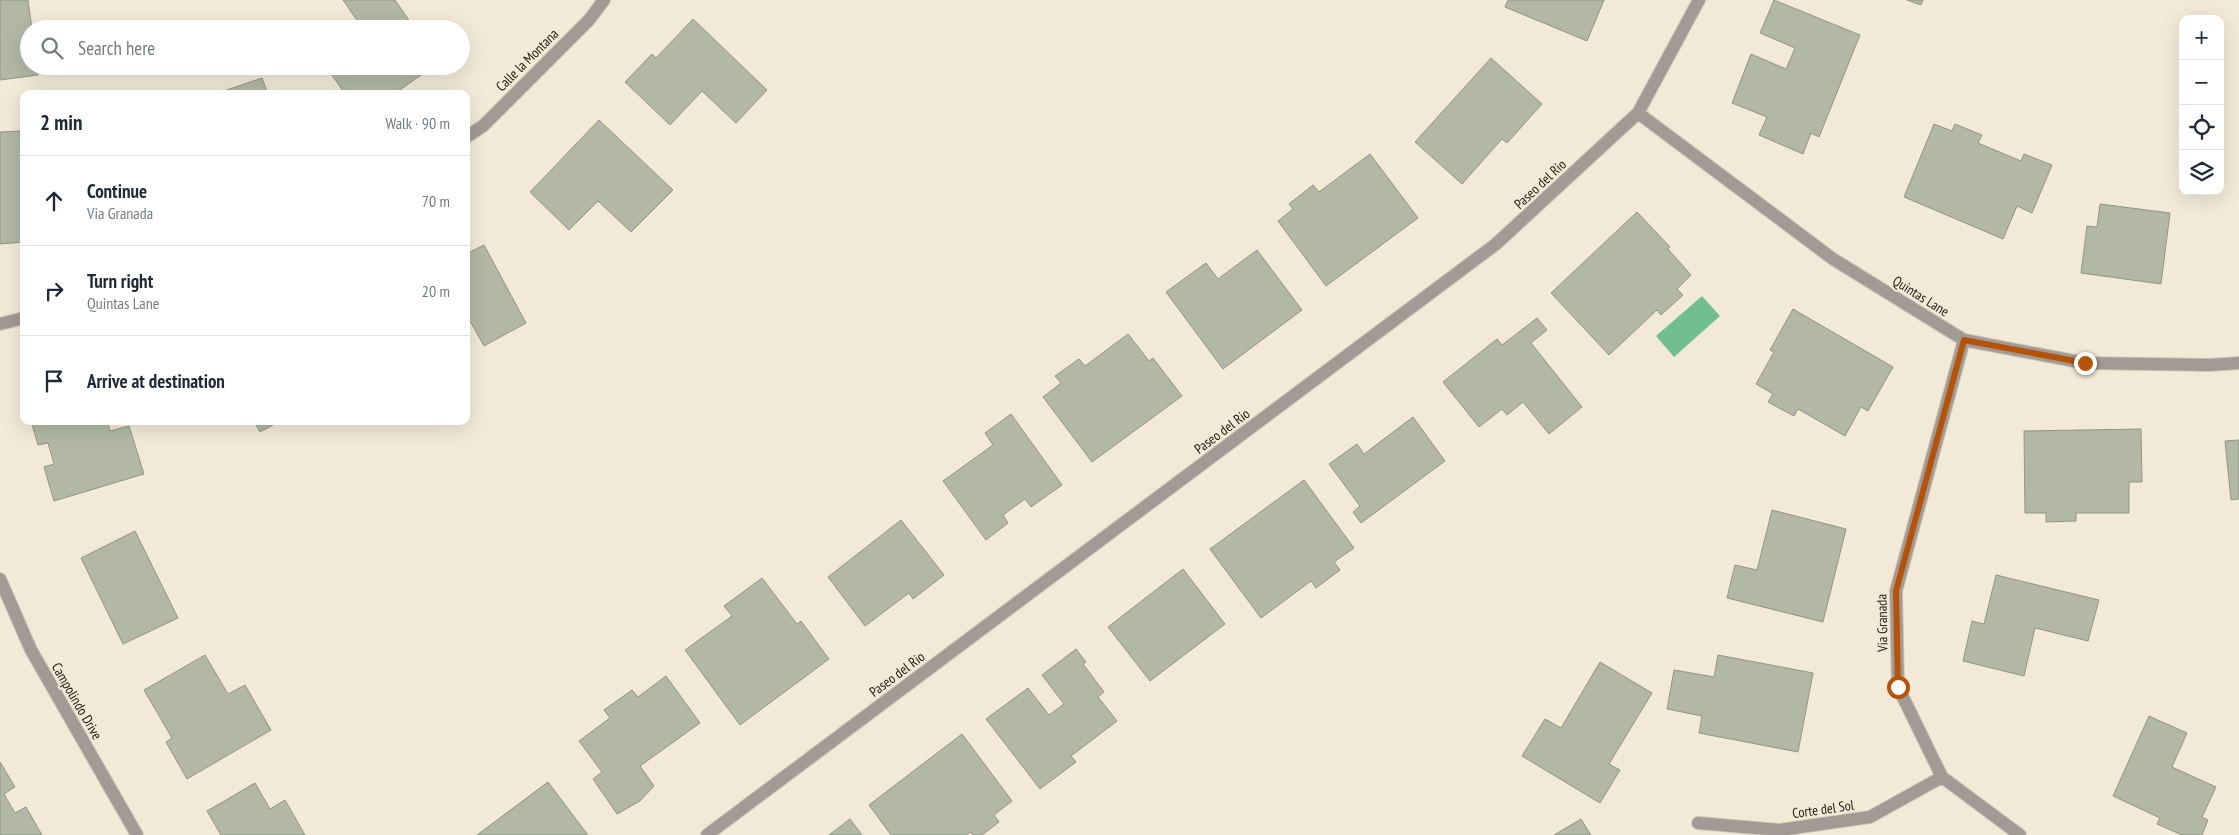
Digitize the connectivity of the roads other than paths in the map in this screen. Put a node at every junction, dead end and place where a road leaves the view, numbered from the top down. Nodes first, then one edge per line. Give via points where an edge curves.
1 (604, 0) edge
2 (1699, 0) edge
3 (1638, 113) junction
4 (470, 134) edge
5 (20, 319) edge
6 (0, 324) edge
7 (1964, 340) junction
8 (2239, 363) edge
9 (0, 578) edge
10 (1942, 777) junction
11 (1698, 823) dead end
12 (137, 835) edge
13 (707, 835) edge
14 (2020, 835) edge

1 - 4 street, Calle la Montana via 554,56 483,126
2 - 3 street, Paseo del Rio
3 - 7 street, Quintas Lane via 1833,259
3 - 13 street, Paseo del Rio via 1496,244
5 - 6 street
7 - 8 street, Quintas Lane via 2085,363
7 - 10 street, Via Granada via 1896,591 1898,687
9 - 12 street, Campolindo Drive via 31,650
10 - 11 street, Corte del Sol via 1870,817 1780,830
10 - 14 street, Via Granada

